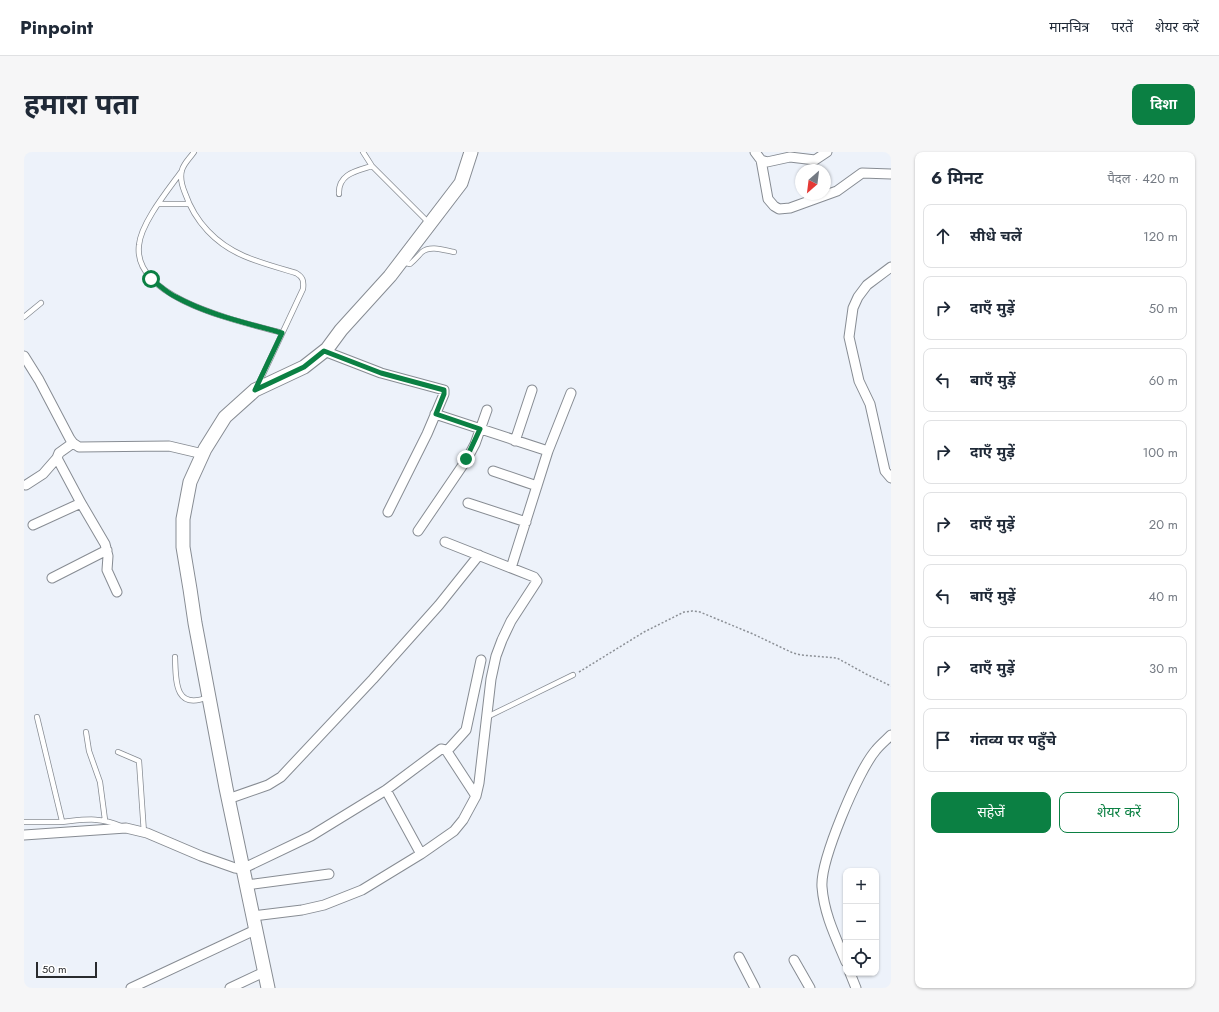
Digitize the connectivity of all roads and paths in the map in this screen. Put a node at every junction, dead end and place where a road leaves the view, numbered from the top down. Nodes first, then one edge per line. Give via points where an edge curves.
1 (194, 152) edge
2 (363, 152) edge
3 (471, 152) edge
4 (755, 152) edge
5 (827, 152) edge
6 (762, 160) junction
7 (372, 166) junction
8 (182, 170) junction
9 (891, 174) edge
10 (339, 194) dead end
11 (159, 204) junction
12 (189, 204) junction
13 (430, 224) junction
14 (454, 252) dead end
15 (402, 262) junction
16 (891, 267) edge
17 (41, 303) dead end
18 (24, 317) edge
19 (282, 333) junction
20 (324, 351) junction
21 (24, 356) edge
22 (255, 390) junction
23 (532, 390) dead end
24 (571, 393) dead end
25 (487, 410) dead end
26 (436, 414) junction
27 (480, 429) junction
28 (515, 441) junction
29 (74, 443) junction
30 (548, 451) junction
31 (203, 454) junction
32 (57, 458) junction
33 (493, 471) dead end
34 (891, 478) edge
35 (26, 485) dead end
36 (537, 486) junction
37 (81, 503) junction
38 (468, 504) dead end
39 (388, 512) dead end
40 (526, 522) junction
41 (33, 525) dead end
42 (418, 531) dead end
43 (445, 542) dead end
44 (107, 550) junction
45 (479, 555) junction
46 (511, 568) junction
47 (52, 578) dead end
48 (117, 592) dead end
49 (175, 657) dead end
50 (481, 660) dead end
51 (574, 675) joint
52 (891, 686) edge
53 (209, 696) junction
54 (36, 717) dead end
55 (486, 718) junction
56 (466, 730) junction
57 (86, 732) dead end
58 (484, 732) junction
59 (891, 735) edge
60 (447, 751) junction
61 (118, 752) dead end
62 (386, 790) junction
63 (476, 796) junction
64 (228, 799) junction
65 (105, 820) junction
66 (62, 821) junction
67 (24, 822) edge
68 (126, 828) junction
69 (144, 833) junction
70 (24, 835) edge
71 (421, 854) junction
72 (242, 869) junction
73 (329, 874) dead end
74 (246, 885) junction
75 (253, 916) junction
76 (255, 930) junction
77 (843, 954) edge
78 (739, 956) dead end
79 (794, 960) dead end
80 (264, 972) junction
81 (851, 976) edge
82 (131, 988) edge
83 (230, 988) edge
84 (268, 988) edge
85 (755, 988) edge
86 (810, 988) edge
87 (856, 988) edge

1 - 8 lane
2 - 7 lane
3 - 13 street via 461,183
4 - 6 street
5 - 6 street via 815,160 790,157 769,162
6 - 9 street via 768,199 779,209 790,208 837,191 862,173
7 - 10 lane via 345,176
7 - 13 lane
8 - 11 lane
8 - 12 lane via 183,188
11 - 12 lane
11 - 19 lane via 146,226 139,245 142,268 151,279 175,297 196,307
12 - 19 lane via 197,218 224,245 244,256 302,276 303,289
13 - 15 street
14 - 15 lane via 427,248 410,264
15 - 20 street
16 - 34 street via 867,285 858,297 853,308 849,337 859,381 870,404 886,471
17 - 18 lane
19 - 22 lane
20 - 22 street via 304,367
20 - 26 street via 381,373 444,390
21 - 29 street
22 - 31 street via 225,417
23 - 28 street
24 - 30 street
25 - 27 street
26 - 27 street
26 - 39 street
27 - 28 street
27 - 42 street via 466,459
28 - 30 street
29 - 31 street via 79,447 169,446
29 - 32 street via 59,453
30 - 36 street
31 - 53 street via 190,482 183,519 183,547
32 - 35 street via 43,474
32 - 37 street
33 - 36 street
36 - 40 street
37 - 41 street
37 - 44 street
38 - 40 street
40 - 46 street
43 - 45 street
44 - 47 street
44 - 48 street via 107,570
45 - 46 street
45 - 64 street via 439,605 281,777 268,785
46 - 55 street via 534,577 537,581 511,621 496,656
49 - 53 lane via 178,688 184,697 189,701 197,701
50 - 56 street
51 - 52 path via 644,632 684,612 692,611 753,634 793,653 837,658
51 - 55 lane
53 - 64 street
54 - 66 lane
55 - 58 street
56 - 58 street
56 - 60 street
57 - 65 lane via 91,758 100,782
58 - 63 street
59 - 77 street via 875,750 862,772 828,852 822,886 826,912
60 - 62 street via 444,748 439,749
60 - 63 street
61 - 69 lane via 139,761
62 - 71 street
62 - 72 street via 311,836
63 - 71 street via 454,831
64 - 72 street
65 - 66 lane
65 - 68 lane
66 - 67 lane
68 - 69 street
68 - 70 street
69 - 72 street via 200,856
71 - 75 street via 362,890 324,905
72 - 74 street
73 - 74 street
74 - 75 street
75 - 76 street
76 - 80 street
76 - 82 street
78 - 85 street
79 - 86 street
80 - 83 street
80 - 84 street
81 - 87 street

